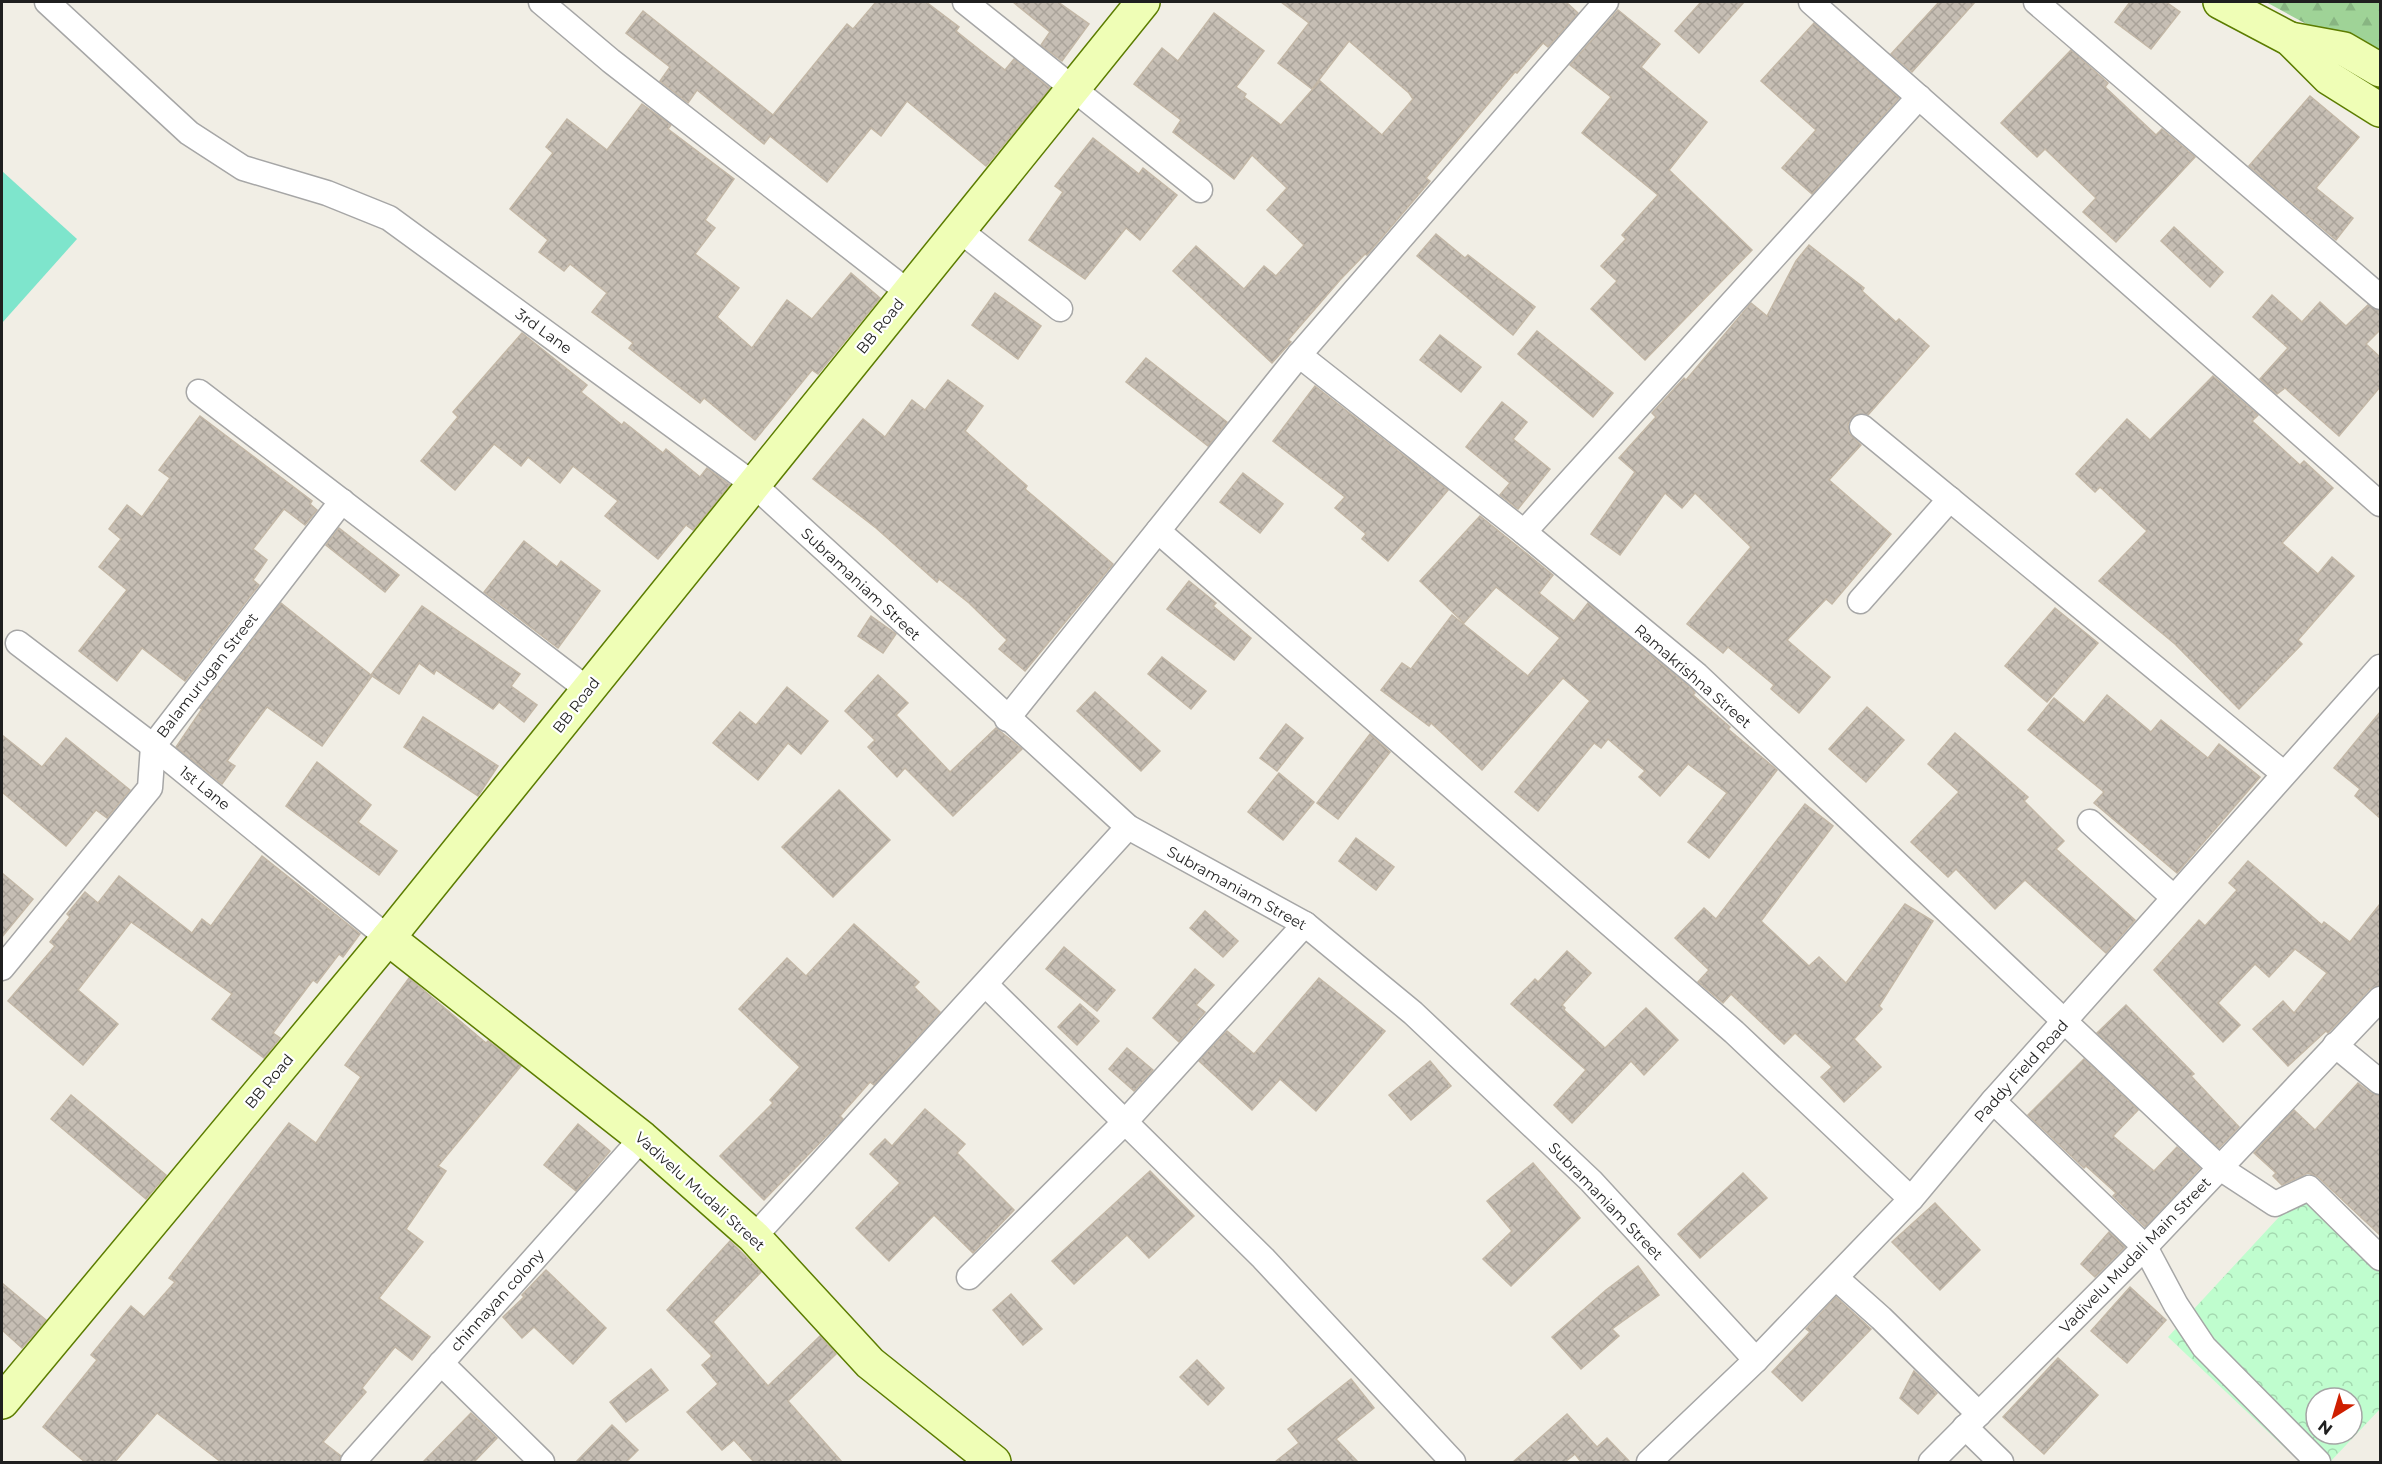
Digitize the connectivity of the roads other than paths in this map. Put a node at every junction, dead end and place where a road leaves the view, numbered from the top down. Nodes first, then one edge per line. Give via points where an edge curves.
1 (47, 2) edge
2 (541, 2) edge
3 (965, 2) edge
4 (1143, 2) edge
5 (1606, 2) edge
6 (1811, 2) edge
7 (2036, 2) edge
8 (2220, 2) edge
9 (2290, 39) junction
10 (2380, 70) edge
11 (1073, 87) junction
12 (1919, 97) junction
13 (2380, 110) edge
14 (1200, 190) dead end
15 (958, 229) junction
16 (908, 292) junction
17 (2380, 297) edge
18 (1060, 309) dead end
19 (1299, 355) junction
20 (199, 392) dead end
21 (1862, 427) dead end
22 (753, 484) junction
23 (1950, 499) junction
24 (342, 501) junction
25 (2380, 504) edge
26 (1158, 531) junction
27 (1524, 532) junction
28 (1860, 602) dead end
29 (18, 644) dead end
30 (2380, 667) edge
31 (587, 689) junction
32 (1007, 719) junction
33 (153, 746) junction
34 (2283, 773) junction
35 (2090, 822) dead end
36 (1128, 827) junction
37 (2173, 897) junction
38 (1305, 924) junction
39 (388, 938) junction
40 (2, 968) edge
41 (986, 985) junction
42 (2380, 999) edge
43 (2064, 1023) junction
44 (2335, 1045) junction
45 (2380, 1082) edge
46 (1993, 1101) junction
47 (1125, 1122) junction
48 (642, 1137) junction
49 (2220, 1168) junction
50 (1911, 1199) junction
51 (754, 1238) junction
52 (2145, 1247) junction
53 (2380, 1258) edge
54 (969, 1277) dead end
55 (1836, 1278) junction
56 (1756, 1360) junction
57 (441, 1363) junction
58 (2, 1402) edge
59 (1972, 1420) junction
60 (353, 1462) edge
61 (542, 1462) edge
62 (994, 1462) edge
63 (1453, 1462) edge
64 (1649, 1462) edge
65 (1931, 1462) edge
66 (2001, 1462) edge
67 (2318, 1462) edge

1 - 22 street, 3rd Lane via 189,134 243,168 327,193 388,218
2 - 16 street
3 - 11 street
4 - 11 street, BB Road
5 - 19 street
6 - 12 street
7 - 17 street
8 - 9 street
9 - 10 street via 2344,49
9 - 13 street via 2329,78
11 - 14 street
11 - 15 street, BB Road
12 - 25 street
12 - 27 street
15 - 16 street, BB Road
15 - 18 street
16 - 22 street, BB Road
19 - 26 street
19 - 27 street, Ramakrishna Street
20 - 24 street
21 - 23 street
22 - 31 street, BB Road
22 - 32 street, Subramaniam Street
23 - 28 street
23 - 34 street
24 - 31 street
24 - 33 street, Balamurugan Street
26 - 32 street
26 - 50 street via 1734,1032
27 - 43 street, Ramakrishna Street via 1697,675
29 - 33 street, 1st Lane
30 - 34 street, Paddy Field Road
31 - 39 street, BB Road
32 - 36 street, Subramaniam Street
33 - 39 street, 1st Lane
33 - 40 street, Balamurugan Street via 150,788
34 - 37 street, Paddy Field Road
35 - 37 street
36 - 38 street, Subramaniam Street
36 - 41 street
37 - 43 street, Paddy Field Road
38 - 47 street
38 - 56 street, Subramaniam Street via 1413,1013 1591,1181
39 - 48 street, Vadivelu Mudali Street
39 - 58 street, BB Road
41 - 47 street
41 - 51 street
42 - 44 street, Vadivelu Mudali Main Street
43 - 46 street, Paddy Field Road
43 - 49 street, Ramakrishna Street
44 - 45 street
44 - 49 street, Vadivelu Mudali Main Street
46 - 50 street, Paddy Field Road
46 - 52 street
47 - 54 street
47 - 63 street via 1263,1258
48 - 51 street, Vadivelu Mudali Street
48 - 57 street, chinnayan colony
49 - 52 street, Vadivelu Mudali Main Street
49 - 53 street, Ramakrishna Street via 2275,1204 2309,1188
50 - 55 street, Paddy Field Road
51 - 62 street, Vadivelu Mudali Street via 870,1363
52 - 59 street, Vadivelu Mudali Main Street
52 - 67 street via 2204,1347
55 - 56 street, Paddy Field Road
55 - 59 street via 1881,1318
56 - 64 street, Paddy Field Road
57 - 60 street, chinnayan colony
57 - 61 street
59 - 65 street, Vadivelu Mudali Main Street
59 - 66 street

